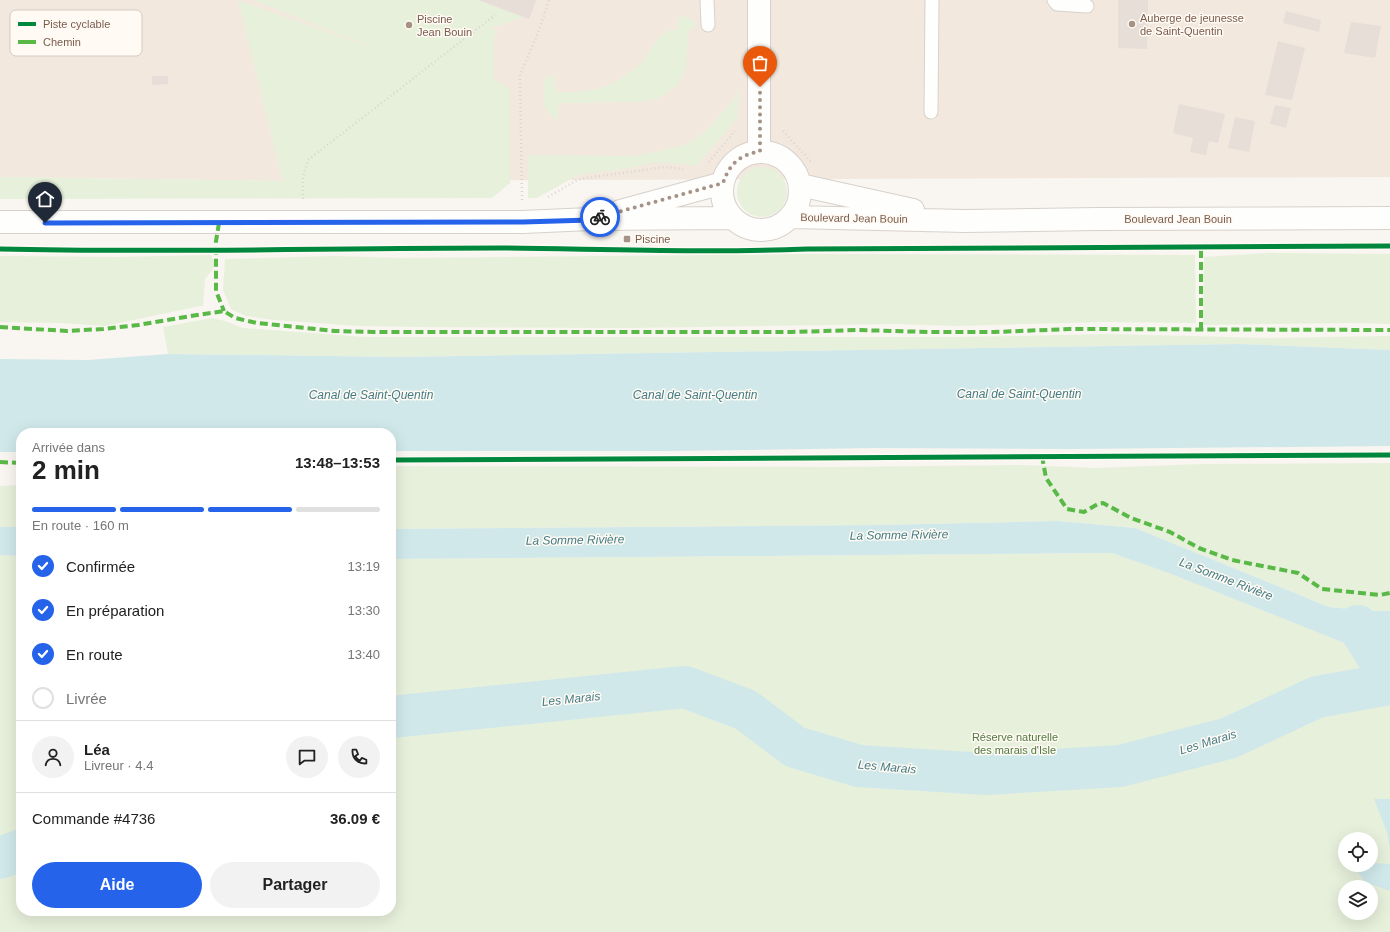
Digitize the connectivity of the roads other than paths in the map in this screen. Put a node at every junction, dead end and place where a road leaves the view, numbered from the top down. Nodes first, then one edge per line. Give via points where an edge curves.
1 (707, 0) edge
2 (759, 0) edge
3 (932, 0) edge
4 (1054, 0) edge
5 (1087, 6) dead end
6 (708, 25) dead end
7 (931, 112) dead end
8 (760, 141) junction
9 (723, 183) junction
10 (800, 185) junction
11 (791, 217) junction
12 (732, 218) junction
13 (1390, 218) edge
14 (590, 220) junction
15 (965, 221) junction
16 (0, 222) edge

1 - 6 lane
2 - 8 street
3 - 7 lane
4 - 5 lane via 1057,4
8 - 9 street via 732,164
8 - 10 street via 794,170
9 - 12 street via 725,207
9 - 14 street
10 - 11 street via 799,202
10 - 15 street, Boulevard Jean Bouin
11 - 12 street via 781,225 768,230 742,226
11 - 15 street, Boulevard Jean Bouin
12 - 14 street
13 - 15 street, Boulevard Jean Bouin
14 - 16 street

